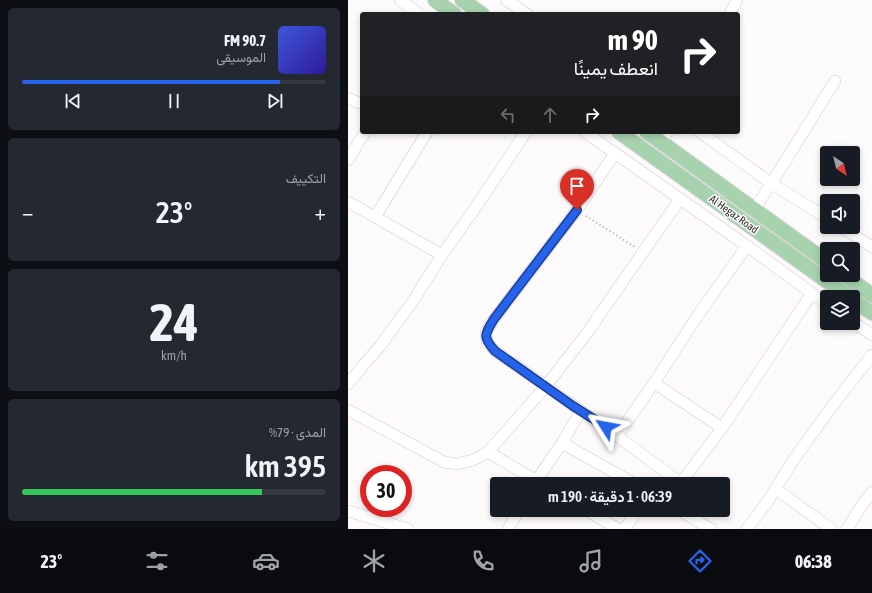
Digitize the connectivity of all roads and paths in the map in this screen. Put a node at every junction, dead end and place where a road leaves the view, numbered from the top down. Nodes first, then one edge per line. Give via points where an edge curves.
1 (400, 0) edge
2 (435, 0) edge
3 (462, 0) edge
4 (506, 0) edge
5 (737, 0) edge
6 (416, 12) edge
7 (451, 12) edge
8 (479, 12) edge
9 (524, 12) edge
10 (731, 12) edge
11 (835, 81) dead end
12 (348, 98) edge
13 (359, 103) dead end
14 (364, 134) edge
15 (426, 134) edge
16 (525, 134) edge
17 (588, 134) edge
18 (622, 134) edge
19 (654, 134) edge
20 (703, 134) edge
21 (665, 137) edge
22 (615, 153) junction
23 (348, 160) edge
24 (772, 184) junction
25 (680, 199) junction
26 (348, 202) edge
27 (577, 210) junction
28 (754, 210) junction
29 (820, 214) edge
30 (376, 217) junction
31 (852, 234) edge
32 (748, 246) junction
33 (872, 247) edge
34 (643, 252) junction
35 (442, 255) junction
36 (820, 257) edge
37 (854, 282) edge
38 (839, 290) edge
39 (812, 293) junction
40 (872, 295) edge
41 (820, 299) edge
42 (860, 305) edge
43 (872, 313) edge
44 (860, 327) edge
45 (872, 335) edge
46 (872, 355) edge
47 (654, 383) junction
48 (348, 384) edge
49 (546, 386) junction
50 (348, 410) edge
51 (581, 411) junction
52 (722, 428) junction
53 (617, 436) junction
54 (562, 443) junction
55 (488, 452) junction
56 (528, 477) edge
57 (542, 477) edge
58 (623, 477) edge
59 (671, 477) edge
60 (685, 477) edge
61 (776, 489) junction
62 (872, 492) edge
63 (348, 511) edge
64 (515, 517) edge
65 (598, 517) edge
66 (633, 517) edge
67 (691, 517) edge
68 (408, 529) edge
69 (508, 529) edge
70 (618, 529) edge
71 (625, 529) edge
72 (711, 529) edge
73 (747, 529) edge
74 (831, 529) edge
75 (847, 529) edge

1 - 6 street
2 - 7 main road
3 - 8 main road
4 - 9 street
5 - 10 street
11 - 24 street
12 - 13 street
14 - 23 street
15 - 30 street
16 - 35 street
17 - 22 street
18 - 38 main road, Al Hegaz Road
19 - 21 main road, Al Hegaz Road
20 - 24 street
21 - 28 main road, Al Hegaz Road
22 - 25 street
22 - 27 street
24 - 28 street
24 - 29 street
25 - 32 street
25 - 34 street
26 - 30 street
27 - 34 path
27 - 49 street via 486,332 487,342 495,351
28 - 36 main road, Al Hegaz Road
30 - 35 street
31 - 33 street
32 - 39 street
32 - 47 street via 698,315
34 - 49 street via 591,328
35 - 48 street via 381,345
37 - 40 main road
39 - 41 street
39 - 52 street
42 - 43 main road
44 - 45 street
46 - 61 street via 794,459
47 - 52 street
47 - 53 street
49 - 51 street
49 - 55 street
50 - 55 street via 444,462 457,464 473,460
51 - 53 street
51 - 54 street
52 - 60 street
53 - 59 street
54 - 57 street
54 - 58 street
55 - 56 street
61 - 73 street
61 - 74 street
62 - 75 street
63 - 68 street
64 - 69 street
65 - 70 street
66 - 71 street
67 - 72 street

